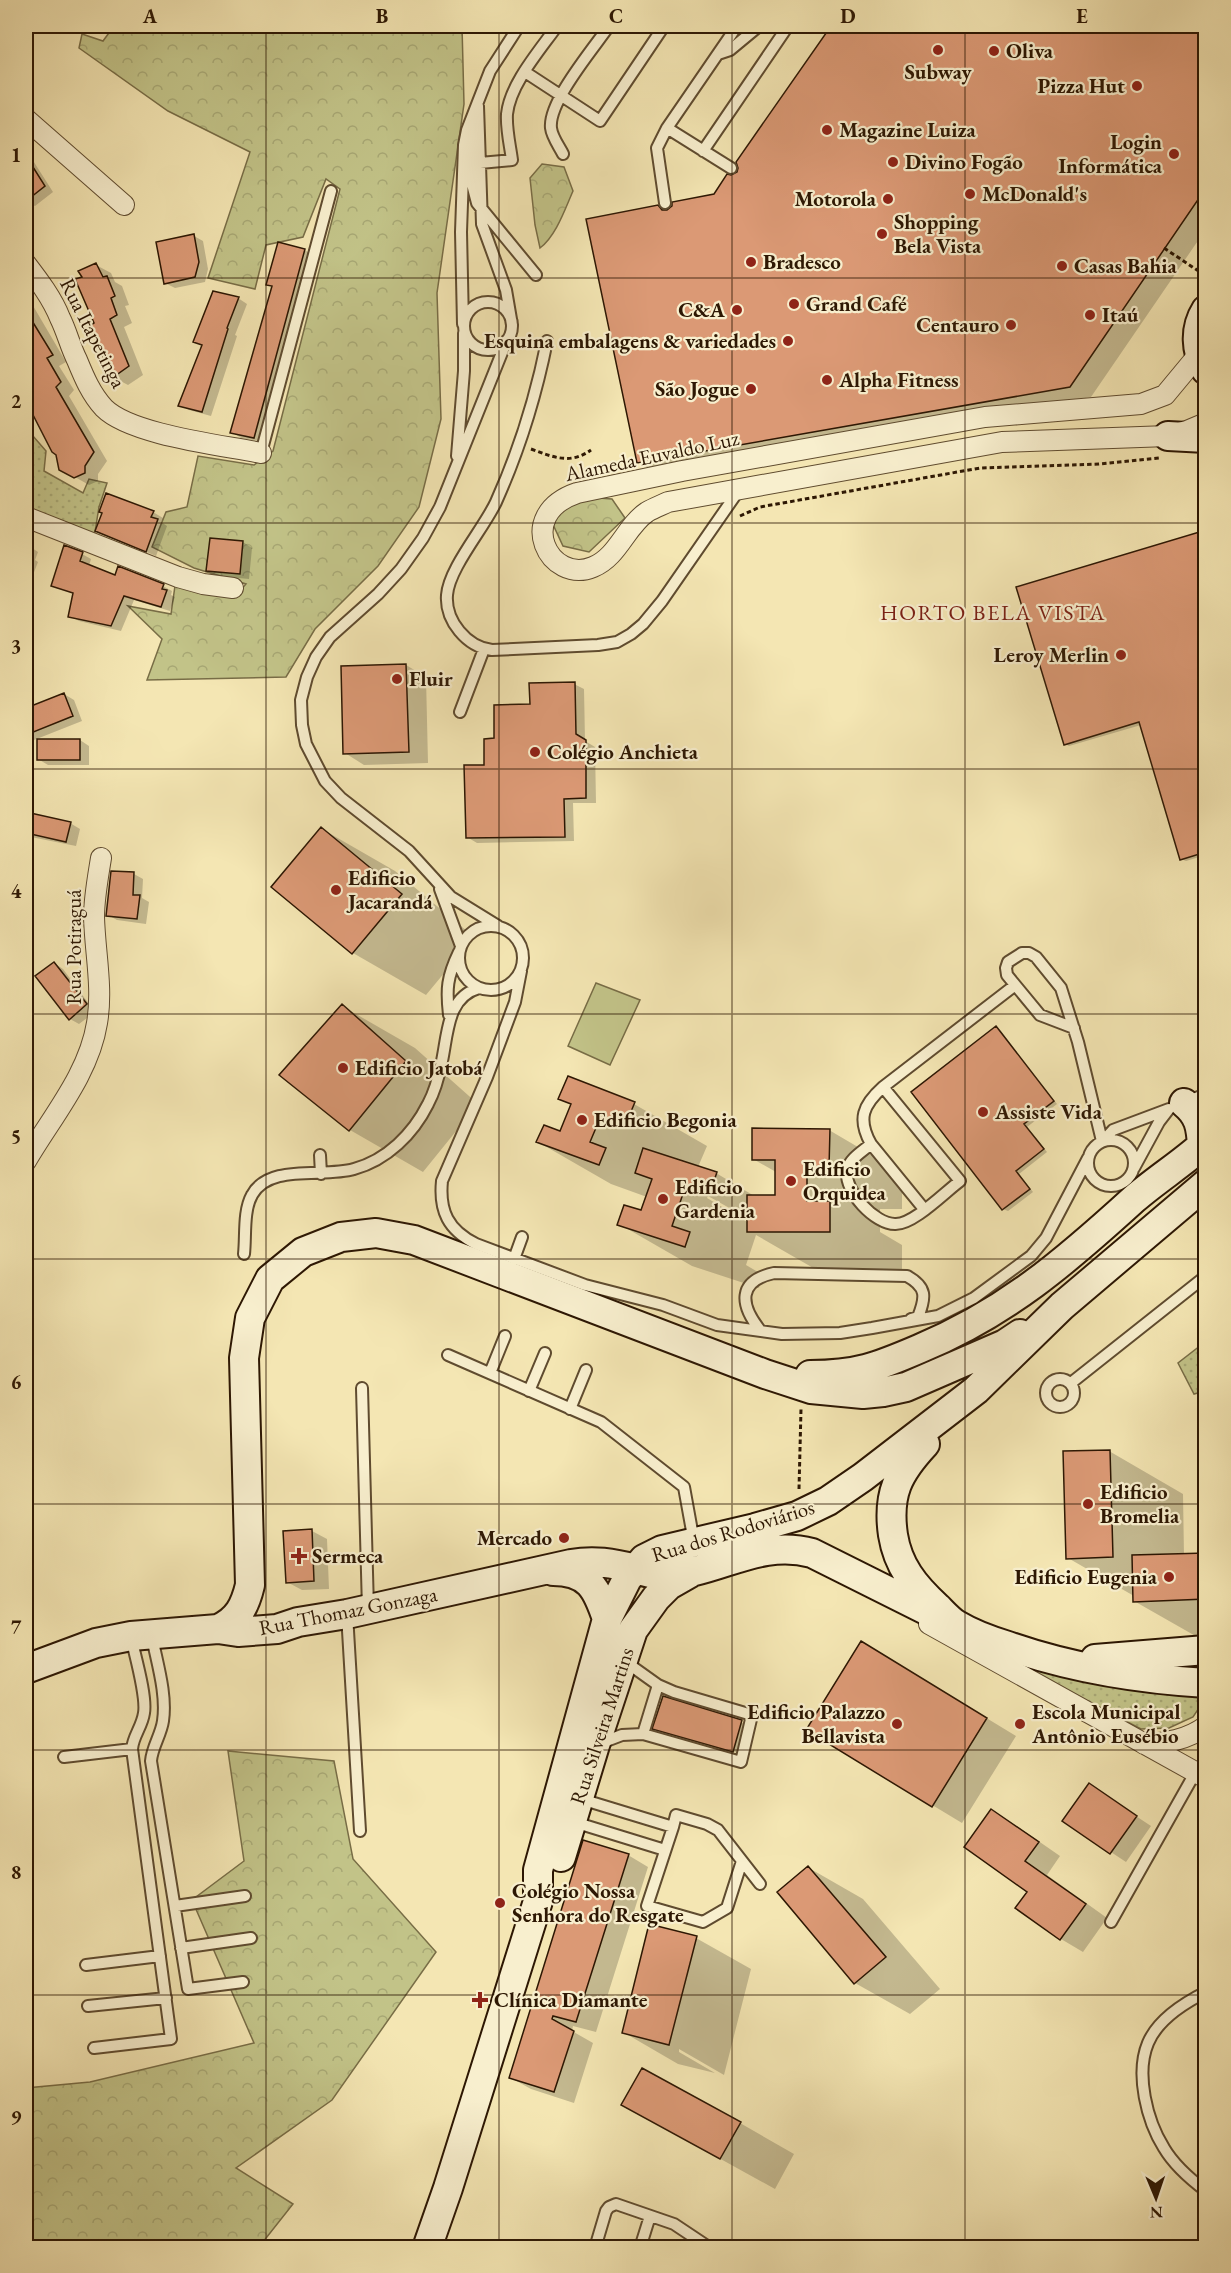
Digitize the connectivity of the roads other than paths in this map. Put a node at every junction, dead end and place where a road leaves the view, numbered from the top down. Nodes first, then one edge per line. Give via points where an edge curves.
1 (519, 26) edge
2 (557, 26) edge
3 (609, 26) edge
4 (664, 26) edge
5 (737, 26) edge
6 (759, 26) edge
7 (788, 26) edge
8 (718, 54) junction
9 (525, 72) junction
10 (561, 96) junction
11 (478, 99) junction
12 (472, 116) junction
13 (26, 120) edge
14 (667, 128) junction
15 (703, 151) junction
16 (563, 154) dead end
17 (480, 163) junction
18 (731, 168) dead end
19 (331, 191) dead end
20 (665, 203) dead end
21 (124, 205) dead end
22 (482, 209) junction
23 (26, 264) edge
24 (536, 276) dead end
25 (1206, 310) edge
26 (512, 325) junction
27 (464, 328) junction
28 (507, 340) junction
29 (547, 341) dead end
30 (1202, 362) edge
31 (1206, 423) edge
32 (1206, 438) edge
33 (1168, 446) junction
34 (261, 453) joint
35 (456, 468) junction
36 (739, 490) junction
37 (26, 517) edge
38 (233, 588) dead end
39 (484, 649) junction
40 (460, 712) dead end
41 (101, 858) dead end
42 (437, 883) junction
43 (498, 926) junction
44 (460, 948) junction
45 (521, 971) junction
46 (1014, 986) junction
47 (478, 988) junction
48 (450, 1019) junction
49 (1074, 1028) junction
50 (883, 1087) junction
51 (1186, 1102) edge
52 (1102, 1141) junction
53 (871, 1144) junction
54 (1204, 1144) edge
55 (320, 1155) dead end
56 (1088, 1158) junction
57 (26, 1161) edge
58 (1134, 1169) junction
59 (321, 1174) junction
60 (1206, 1184) edge
61 (1135, 1199) junction
62 (924, 1209) junction
63 (522, 1236) dead end
64 (244, 1254) dead end
65 (514, 1258) junction
66 (1114, 1262) junction
67 (1206, 1276) edge
68 (1062, 1306) junction
69 (897, 1324) junction
70 (760, 1330) junction
71 (505, 1336) dead end
72 (545, 1353) dead end
73 (448, 1355) dead end
74 (586, 1370) dead end
75 (490, 1373) junction
76 (765, 1374) junction
77 (1071, 1383) dead end
78 (362, 1388) dead end
79 (976, 1390) junction
80 (529, 1391) junction
81 (570, 1409) junction
82 (694, 1556) junction
83 (635, 1569) junction
84 (539, 1571) junction
85 (250, 1585) junction
86 (892, 1594) junction
87 (358, 1612) junction
88 (607, 1619) junction
89 (298, 1622) junction
90 (956, 1625) junction
91 (218, 1629) junction
92 (141, 1635) junction
93 (1206, 1650) edge
94 (622, 1660) junction
95 (1063, 1662) junction
96 (26, 1669) edge
97 (1206, 1683) edge
98 (658, 1684) junction
99 (1206, 1726) edge
100 (643, 1734) junction
101 (1144, 1744) junction
102 (595, 1745) junction
103 (132, 1749) junction
104 (64, 1757) dead end
105 (1201, 1776) edge
106 (576, 1810) junction
107 (673, 1827) junction
108 (360, 1831) dead end
109 (665, 1850) junction
110 (742, 1861) junction
111 (760, 1884) dead end
112 (245, 1896) dead end
113 (538, 1901) junction
114 (175, 1906) junction
115 (1111, 1922) dead end
116 (251, 1938) dead end
117 (181, 1948) junction
118 (160, 1956) junction
119 (86, 1965) dead end
120 (243, 1982) dead end
121 (1206, 1992) edge
122 (166, 1998) junction
123 (88, 2006) dead end
124 (94, 2048) dead end
125 (1206, 2191) edge
126 (650, 2216) junction
127 (427, 2247) edge
128 (595, 2247) edge
129 (640, 2247) edge
130 (710, 2247) edge

1 - 11 lane via 490,71
2 - 9 lane
3 - 10 lane
4 - 10 lane via 600,121
5 - 8 lane
6 - 8 lane via 730,50
7 - 15 lane
8 - 14 lane
9 - 10 lane
9 - 17 lane via 507,113 512,160
10 - 16 lane via 552,112 551,131
11 - 12 lane
11 - 17 lane
12 - 22 lane via 472,184
12 - 27 lane via 464,146
13 - 21 street
14 - 15 lane
14 - 20 lane via 657,148
15 - 18 lane
17 - 22 lane
19 - 34 lane
22 - 24 lane
22 - 26 lane via 486,238 506,290
23 - 34 street, Rua Itapetinga via 50,297 93,394 115,416 158,432
25 - 30 main road via 1198,332
26 - 27 lane via 507,312 488,302 474,306 465,318
26 - 28 lane
27 - 28 lane via 468,341 483,350 493,350
27 - 35 lane
28 - 35 lane
29 - 39 lane via 519,444 495,506 447,593 453,622 464,636
30 - 36 street, Alameda Euvaldo Luz via 1165,395 1141,404 985,417 577,493 564,497 545,515 543,542 561,564 571,570 588,569 608,557 647,512 668,502
31 - 33 street, Alameda Euvaldo Luz
32 - 33 main road
33 - 36 street, Alameda Euvaldo Luz via 1002,442
35 - 42 lane via 440,507 400,569 330,637 316,657 301,700 306,744 325,781 409,851
36 - 39 lane via 662,601 631,634 617,642 598,645
37 - 38 street via 178,577
39 - 40 lane
41 - 57 street, Rua Potiraguá via 94,915 100,993 97,1025 88,1057
42 - 43 lane via 451,897
42 - 44 lane
43 - 44 lane via 478,928
43 - 45 lane via 517,938 522,949
44 - 47 lane via 460,968
44 - 48 lane via 446,988
45 - 47 lane via 503,988
45 - 65 lane via 514,1002 477,1104 445,1171 440,1198 445,1214 462,1237
46 - 49 lane via 1040,1015
46 - 49 lane via 1007,975 1008,962 1022,953 1036,957 1060,988
46 - 50 lane
47 - 48 lane via 460,998
48 - 59 lane via 433,1094 407,1136 365,1165
49 - 52 lane
50 - 53 lane via 864,1109 863,1123
50 - 62 lane via 960,1181
51 - 52 lane via 1113,1130
51 - 54 main road via 1199,1120
51 - 58 lane via 1159,1122
52 - 56 lane
52 - 58 lane via 1117,1140 1129,1148
53 - 62 lane
53 - 62 lane via 847,1169 851,1189 871,1215 896,1224 907,1222
54 - 61 main road
55 - 59 lane
56 - 58 lane via 1090,1174 1102,1185 1125,1182
56 - 69 lane via 1046,1238 1031,1256 974,1298 938,1316
59 - 64 lane via 275,1176 263,1182 248,1204
60 - 66 main road, Rua dos Rodoviários
61 - 66 main road
61 - 76 main road via 1042,1279 942,1340 854,1373
63 - 65 lane
65 - 70 lane via 585,1285 663,1305 717,1325
66 - 68 main road, Rua dos Rodoviários
67 - 77 lane
68 - 76 main road via 1005,1344 906,1387 863,1394 840,1393 811,1389
68 - 79 main road, Rua dos Rodoviários
69 - 70 lane via 840,1333 782,1334
69 - 70 lane via 918,1317 923,1305 918,1282 907,1276 774,1273 749,1284 745,1296 746,1307
71 - 75 lane
72 - 80 lane
73 - 75 lane
74 - 81 lane
75 - 80 lane
76 - 85 main road via 414,1240 376,1233 341,1237 303,1252 270,1279 250,1318 244,1358
78 - 87 lane
79 - 82 main road, Rua dos Rodoviários via 828,1501
79 - 90 main road via 907,1464 893,1495 891,1525 895,1550 904,1570
80 - 81 lane
81 - 82 lane via 601,1422 684,1487
82 - 83 main road, Rua dos Rodoviários via 662,1575
82 - 86 main road, Rua dos Rodoviários via 795,1548 830,1561
82 - 94 main road, Rua Silveira Martins via 633,1630
83 - 84 main road, Rua Thomaz Gonzaga via 586,1561
83 - 88 main road, Rua Silveira Martins
84 - 87 main road, Rua Thomaz Gonzaga
84 - 88 main road via 562,1571 586,1580 599,1595
85 - 89 main road via 267,1611
85 - 91 main road via 237,1616
86 - 90 main road, Rua dos Rodoviários
86 - 101 street via 946,1636
87 - 89 main road, Rua Thomaz Gonzaga
87 - 108 lane
88 - 113 main road, Rua Silveira Martins via 538,1870
89 - 91 main road, Rua Thomaz Gonzaga via 277,1629
90 - 95 main road, Rua dos Rodoviários via 1021,1651
91 - 92 main road, Rua Thomaz Gonzaga
92 - 96 main road, Rua Thomaz Gonzaga via 96,1643
92 - 103 lane via 145,1707
92 - 114 lane via 163,1695 163,1723 151,1761
93 - 95 main road
94 - 98 lane
94 - 102 main road, Rua Silveira Martins
95 - 97 main road, Rua dos Rodoviários via 1120,1674
98 - 100 lane
98 - 100 lane via 752,1715 741,1762
99 - 101 street via 1177,1740
100 - 102 lane via 622,1735
101 - 105 street
102 - 106 main road, Rua Silveira Martins
103 - 104 lane
103 - 118 lane
105 - 115 lane
106 - 107 lane
106 - 109 lane
106 - 113 main road, Rua Silveira Martins via 555,1877
107 - 109 lane
107 - 110 lane via 676,1815 707,1824 718,1830
109 - 110 lane via 647,1906 703,1922 727,1908
110 - 111 lane
112 - 114 lane
113 - 127 main road, Rua Silveira Martins
114 - 117 lane
116 - 117 lane
117 - 120 lane via 188,1989
118 - 119 lane
118 - 122 lane
121 - 125 lane via 1187,2001 1163,2021 1148,2043 1143,2094 1164,2150
122 - 123 lane
122 - 124 lane via 171,2039
126 - 128 lane via 622,2205 609,2207
126 - 129 lane
126 - 130 lane via 674,2224

